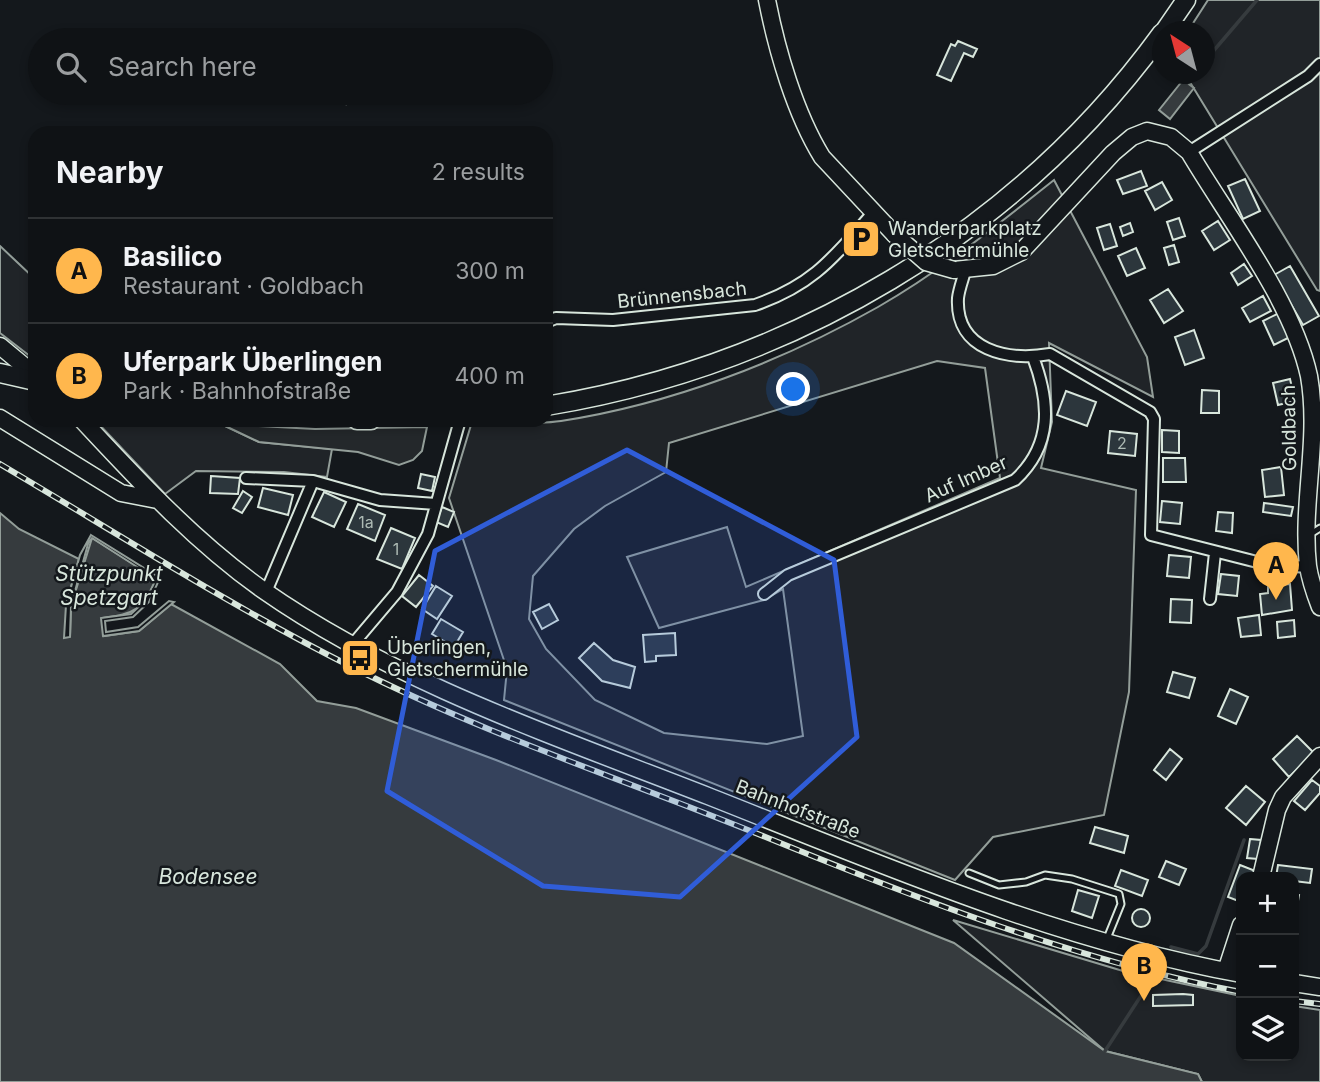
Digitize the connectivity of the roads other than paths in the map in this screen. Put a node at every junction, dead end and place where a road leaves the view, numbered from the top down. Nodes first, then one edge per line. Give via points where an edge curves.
1 (767, 0) edge
2 (1186, 0) edge
3 (1171, 21) edge
4 (1152, 46) edge
5 (1320, 64) edge
6 (1189, 152) junction
7 (872, 214) junction
8 (960, 271) junction
9 (553, 319) edge
10 (0, 346) edge
11 (1034, 357) junction
12 (28, 369) edge
13 (0, 373) edge
14 (28, 379) edge
15 (553, 405) edge
16 (0, 418) edge
17 (89, 427) edge
18 (458, 427) edge
19 (246, 478) dead end
20 (313, 481) junction
21 (157, 500) junction
22 (436, 504) junction
23 (1313, 533) edge
24 (1215, 553) junction
25 (1308, 567) junction
26 (266, 592) junction
27 (764, 594) dead end
28 (1210, 599) dead end
29 (1320, 607) edge
30 (353, 644) junction
31 (1320, 756) edge
32 (1262, 872) edge
33 (969, 873) dead end
34 (1239, 935) edge
35 (1104, 943) junction
36 (1233, 972) edge
37 (1299, 984) edge
38 (1320, 987) edge

1 - 7 street via 776,44 813,142
2 - 3 main road
4 - 15 main road via 1122,85 1051,159 973,225 889,282 799,331 704,369 606,397
5 - 6 street
6 - 8 street, Goldbach via 1171,137 1147,131 1132,137 1021,252 993,266
6 - 23 street, Goldbach via 1294,329 1309,375 1314,413
7 - 8 street, bridge via 926,262
7 - 9 street, Brünnensbach via 821,272 755,305 613,320
8 - 11 street via 962,323 972,339 990,352
10 - 12 street
11 - 24 street via 1050,354 1150,412 1154,419 1151,535
11 - 27 street, Auf Imber via 1044,385 1040,449 1014,480 788,575
13 - 14 main road
16 - 21 street via 121,493
17 - 21 street, Bahnhofstraße
18 - 22 street
19 - 20 street
20 - 22 street via 380,500
20 - 26 street
21 - 26 street, Bahnhofstraße via 211,552
22 - 30 street via 428,534 397,592
23 - 25 street, Goldbach
24 - 25 street
24 - 28 street
25 - 29 street, Goldbach
26 - 30 street, Bahnhofstraße
30 - 35 street, Bahnhofstraße via 492,710 925,882
31 - 32 street via 1283,797
33 - 35 lane via 999,885 1054,876 1119,894 1121,904
34 - 36 street
35 - 36 street, Bahnhofstraße
37 - 38 street

